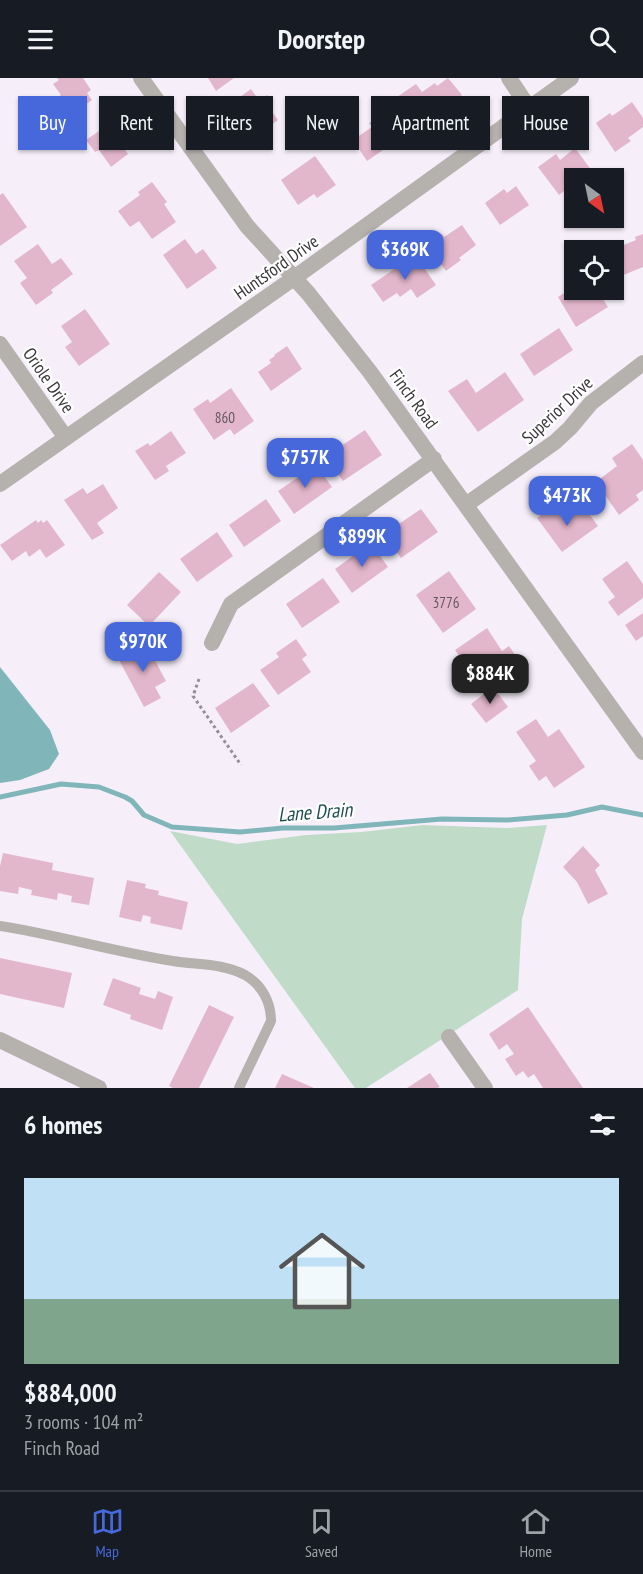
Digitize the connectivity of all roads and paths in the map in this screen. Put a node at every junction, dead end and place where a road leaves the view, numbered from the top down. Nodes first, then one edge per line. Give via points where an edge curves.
1 (141, 78) edge
2 (508, 78) edge
3 (571, 78) edge
4 (521, 96) edge
5 (546, 96) edge
6 (502, 128) edge
7 (294, 278) junction
8 (0, 344) edge
9 (643, 363) edge
10 (66, 438) junction
11 (434, 459) junction
12 (0, 484) edge
13 (466, 504) junction
14 (212, 643) dead end
15 (200, 679) dead end
16 (643, 752) edge
17 (240, 765) dead end
18 (0, 926) edge
19 (449, 1036) dead end
20 (0, 1040) edge
21 (99, 1088) edge
22 (239, 1088) edge
23 (485, 1088) edge

1 - 7 street, Finch Road via 227,200
2 - 4 street
3 - 5 street, Huntsford Drive
6 - 7 street, Huntsford Drive
7 - 10 street, Huntsford Drive
7 - 11 street, Finch Road
8 - 10 street, Oriole Drive
9 - 13 street, Superior Drive via 591,403 555,442
10 - 12 street, Huntsford Drive
11 - 13 street, Finch Road
11 - 14 street via 231,604
13 - 16 street, Finch Road
15 - 17 path via 193,696
18 - 22 lane via 245,975 267,999 271,1021
19 - 23 street
20 - 21 street

